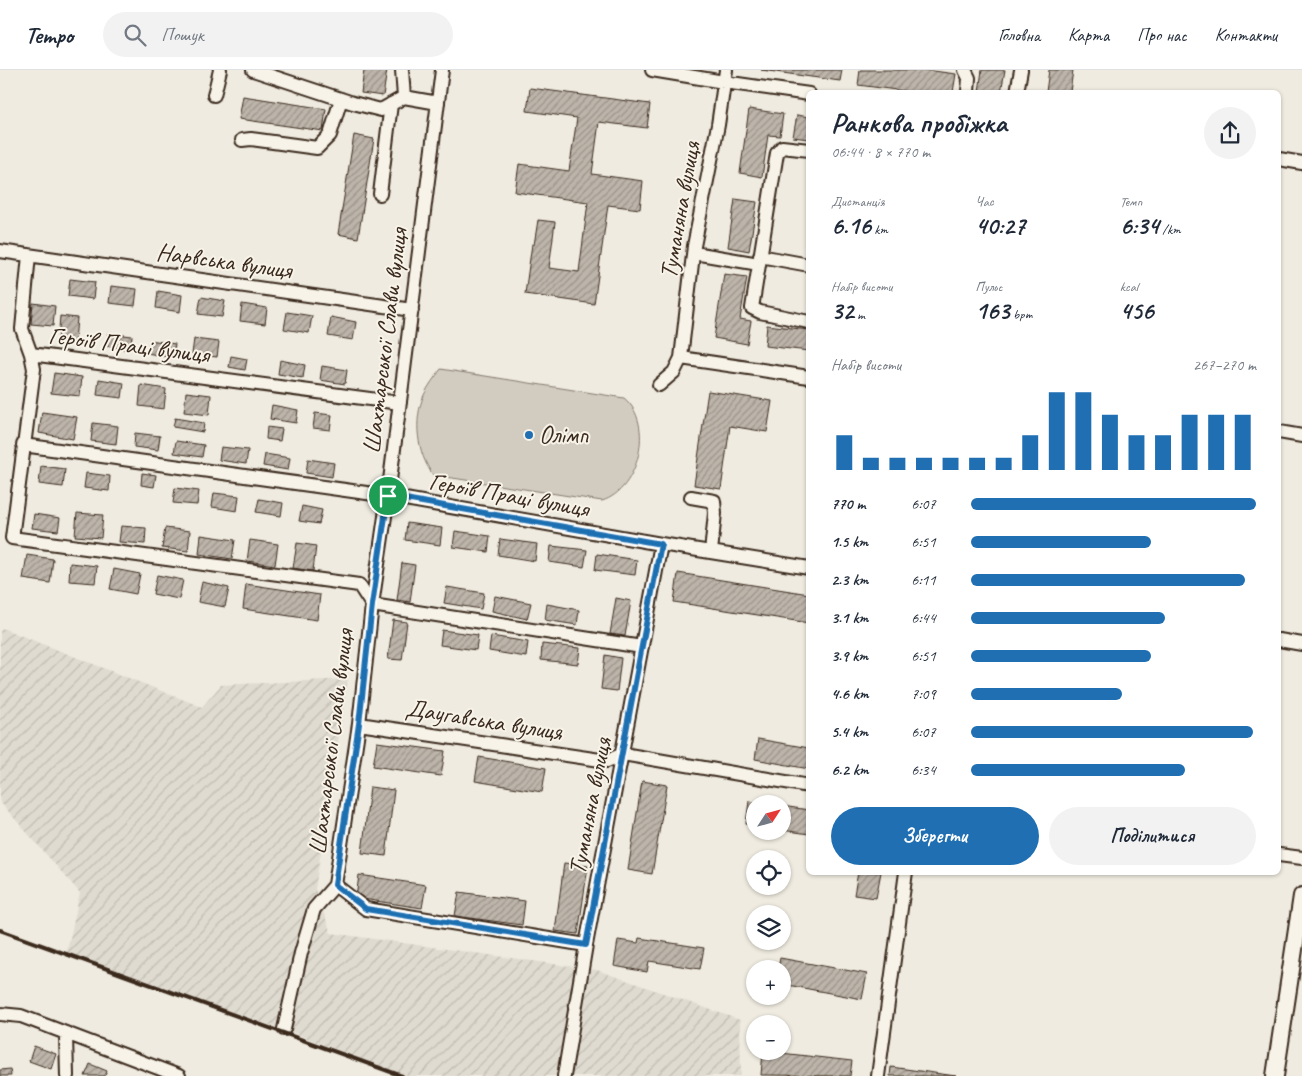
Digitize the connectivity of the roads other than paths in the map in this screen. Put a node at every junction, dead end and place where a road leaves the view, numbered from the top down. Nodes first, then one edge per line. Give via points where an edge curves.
1 (220, 70) edge
2 (253, 70) edge
3 (402, 70) edge
4 (442, 70) edge
5 (652, 70) edge
6 (965, 70) edge
7 (1020, 70) edge
8 (725, 76) edge
9 (968, 90) edge
10 (1017, 90) edge
11 (806, 93) edge
12 (214, 95) dead end
13 (404, 97) junction
14 (341, 99) junction
15 (438, 103) junction
16 (391, 104) junction
17 (242, 140) dead end
18 (806, 150) edge
19 (1281, 160) edge
20 (1302, 163) edge
21 (380, 194) dead end
22 (0, 251) edge
23 (694, 253) junction
24 (29, 255) junction
25 (760, 260) junction
26 (806, 265) edge
27 (412, 310) junction
28 (806, 321) edge
29 (32, 354) junction
30 (681, 358) junction
31 (806, 377) edge
32 (658, 384) dead end
33 (400, 403) junction
34 (1281, 432) edge
35 (1302, 436) edge
36 (23, 445) junction
37 (388, 496) junction
38 (691, 497) dead end
39 (661, 544) junction
40 (711, 552) junction
41 (806, 568) edge
42 (372, 605) junction
43 (1281, 640) edge
44 (1302, 644) edge
45 (642, 647) junction
46 (359, 724) junction
47 (623, 754) junction
48 (806, 785) edge
49 (1281, 855) edge
50 (1302, 858) edge
51 (906, 875) edge
52 (335, 885) junction
53 (1302, 896) edge
54 (586, 945) junction
55 (0, 1014) edge
56 (284, 1028) dead end
57 (66, 1035) junction
58 (66, 1076) edge
59 (179, 1076) edge
60 (564, 1076) edge
61 (878, 1076) edge
62 (1275, 1076) edge

1 - 12 street
2 - 14 street
3 - 13 street
4 - 15 street, Шахтарської Слави вулиця
5 - 8 street
6 - 9 street
7 - 10 street
8 - 11 street
8 - 23 street, Туманяна вулиця
13 - 15 street
13 - 16 street
14 - 16 street via 381,110
14 - 17 street via 330,135 317,148
15 - 27 street, Шахтарської Слави вулиця
16 - 21 street
18 - 25 street via 782,147 778,154
19 - 20 street
22 - 24 street, Нарвська вулиця
23 - 25 street
23 - 30 street, Туманяна вулиця
24 - 27 street, Нарвська вулиця
24 - 29 street via 22,328
25 - 26 street
25 - 28 street via 752,308
27 - 33 street, Шахтарської Слави вулиця
29 - 33 street, Героїв Праці вулиця
29 - 36 street via 34,369
30 - 31 street
30 - 32 street via 674,372
33 - 37 street, Шахтарської Слави вулиця
34 - 35 street
36 - 37 street, Героїв Праці вулиця
36 - 42 street via 12,538 359,585
37 - 39 street, Героїв Праці вулиця
37 - 42 street, Шахтарської Слави вулиця
38 - 40 street via 714,501
39 - 40 street, Героїв Праці вулиця
39 - 45 street, Туманяна вулиця
40 - 41 street, Героїв Праці вулиця
42 - 45 street
42 - 46 street, Шахтарської Слави вулиця
43 - 44 street
45 - 47 street, Туманяна вулиця
46 - 47 street, Даугавська вулиця via 607,761
46 - 52 street, Шахтарської Слави вулиця
47 - 48 street, Даугавська вулиця
47 - 54 street, Туманяна вулиця
49 - 50 street
51 - 61 street
52 - 54 street via 366,909
52 - 56 street via 314,909
53 - 62 main road
54 - 60 street, Туманяна вулиця
55 - 57 street via 21,1016
57 - 58 street
57 - 59 street

